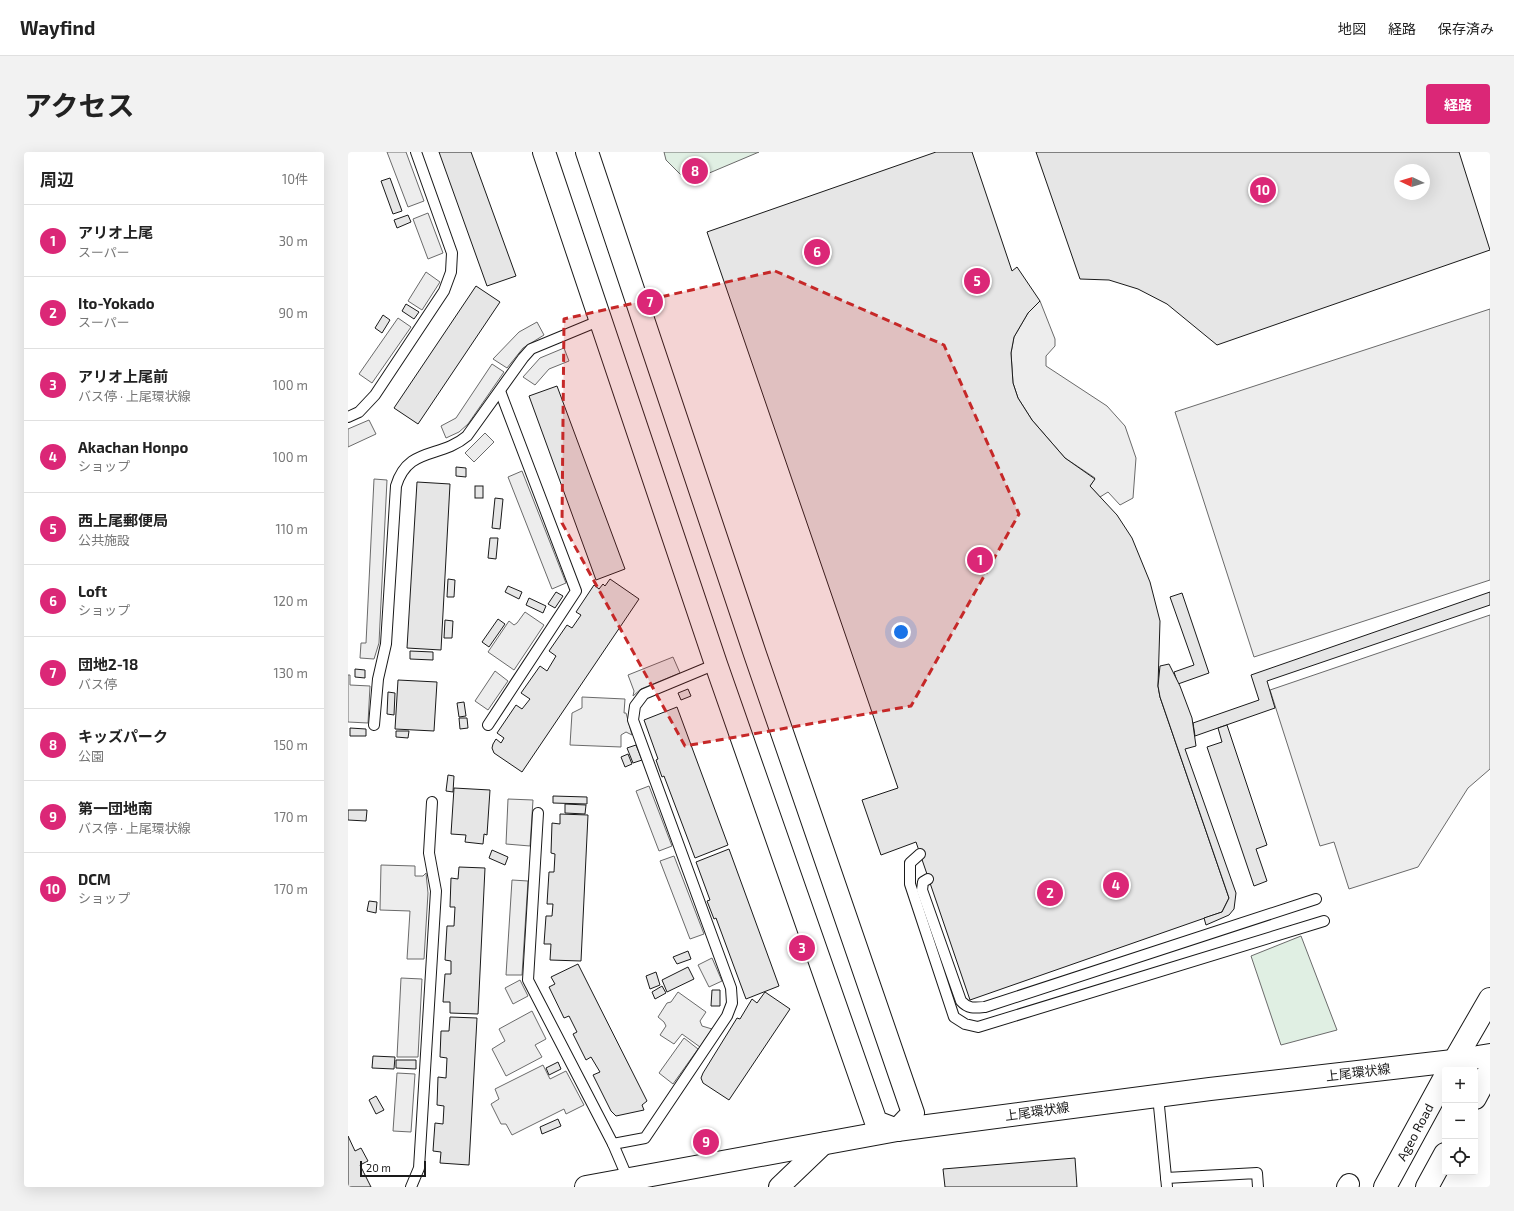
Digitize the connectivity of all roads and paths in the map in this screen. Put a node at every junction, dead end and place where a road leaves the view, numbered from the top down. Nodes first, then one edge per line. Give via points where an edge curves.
1 (416, 152) edge
2 (544, 152) edge
3 (587, 152) edge
4 (601, 320) junction
5 (500, 391) junction
6 (348, 416) edge
7 (716, 664) junction
8 (374, 725) dead end
9 (488, 725) dead end
10 (432, 802) dead end
11 (538, 814) dead end
12 (920, 854) dead end
13 (928, 879) dead end
14 (1316, 899) dead end
15 (1324, 921) dead end
16 (1490, 999) edge
17 (1490, 1055) edge
18 (1450, 1067) edge
19 (1455, 1067) edge
20 (1442, 1070) edge
21 (1490, 1070) edge
22 (1442, 1082) edge
23 (1478, 1092) edge
24 (1158, 1096) junction
25 (897, 1130) junction
26 (826, 1142) junction
27 (613, 1144) junction
28 (1166, 1182) edge
29 (630, 1183) edge
30 (411, 1187) edge
31 (586, 1187) edge
32 (779, 1187) edge
33 (1258, 1187) edge
34 (1385, 1187) edge

1 - 6 lane via 452,253 451,272 444,291 375,396 359,412
2 - 4 main road
3 - 25 main road via 755,654 913,1113
4 - 5 lane via 532,349
4 - 7 main road
5 - 8 lane via 467,436 458,444 415,459 407,464 400,474 396,486 386,644 378,679
5 - 9 lane via 576,591
7 - 25 main road via 876,1122
7 - 27 lane via 644,694 635,706 633,720 731,988 732,1002 727,1016 645,1138
10 - 30 lane via 429,853 436,891 419,1168
11 - 27 lane via 528,980
12 - 15 lane via 910,863 910,884 954,1017 965,1024 978,1027
13 - 14 lane via 923,882 922,890 961,1001 966,1007 974,1008 985,1007
16 - 18 main road, Ageo Road
17 - 19 main road, 上尾環状線
20 - 24 main road, 上尾環状線
21 - 23 main road
22 - 34 main road, Ageo Road
24 - 25 main road, 上尾環状線
24 - 28 lane
25 - 26 main road, 上尾環状線
26 - 29 main road, 上尾環状線
26 - 32 street
27 - 29 lane
28 - 33 lane via 1257,1173
29 - 31 main road, 上尾環状線

